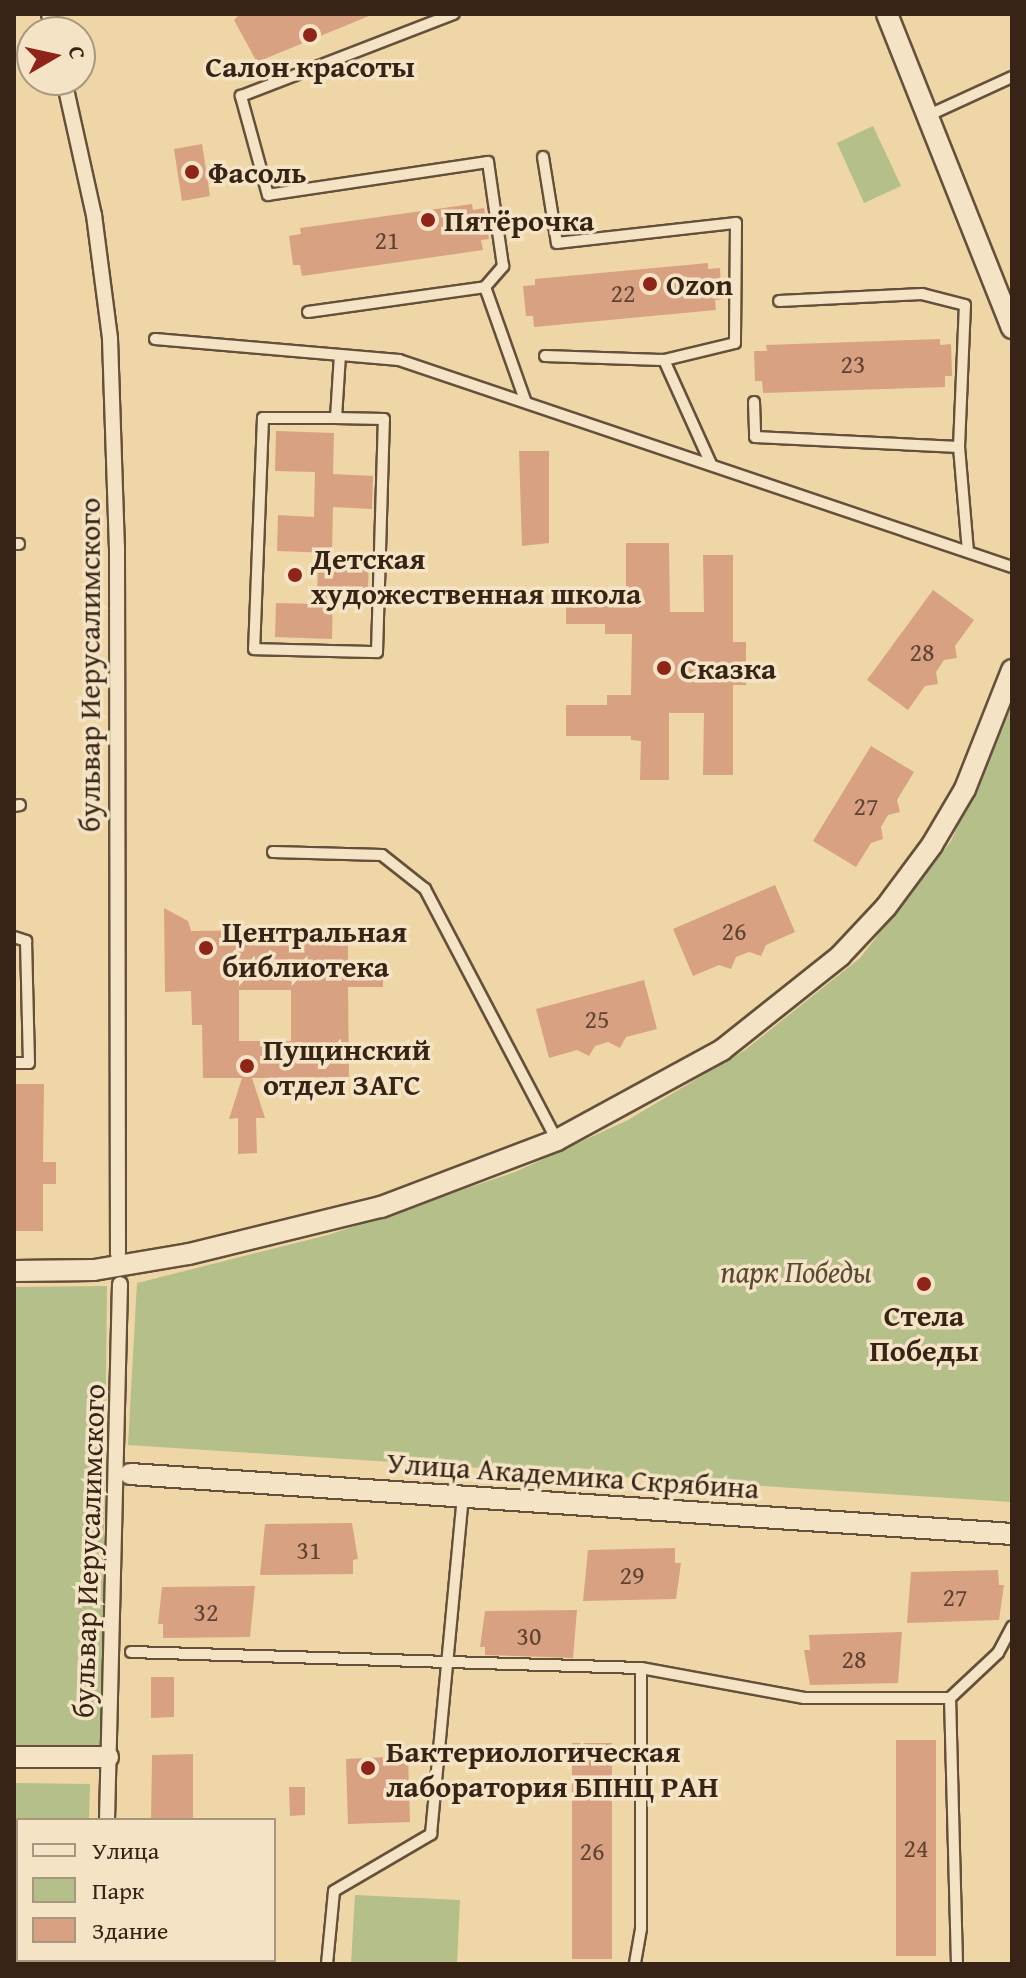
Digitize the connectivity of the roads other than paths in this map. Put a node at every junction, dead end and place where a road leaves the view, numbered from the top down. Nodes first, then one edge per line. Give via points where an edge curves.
1 (454, 14) edge
2 (887, 14) edge
3 (1012, 77) edge
4 (68, 96) edge
5 (929, 115) junction
6 (543, 157) dead end
7 (485, 287) junction
8 (779, 301) dead end
9 (308, 312) dead end
10 (1012, 328) edge
11 (155, 339) dead end
12 (340, 355) junction
13 (545, 356) dead end
14 (664, 360) junction
15 (525, 400) junction
16 (754, 402) dead end
17 (336, 418) junction
18 (959, 447) junction
19 (711, 464) junction
20 (968, 552) junction
21 (1012, 567) edge
22 (1012, 670) edge
23 (273, 852) dead end
24 (14, 937) edge
25 (14, 1063) edge
26 (557, 1140) junction
27 (118, 1254) dead end
28 (14, 1271) edge
29 (120, 1284) dead end
30 (130, 1474) dead end
31 (463, 1498) junction
32 (1012, 1534) edge
33 (1012, 1627) edge
34 (131, 1652) dead end
35 (447, 1659) junction
36 (641, 1668) junction
37 (950, 1698) junction
38 (14, 1757) edge
39 (108, 1757) junction
40 (107, 1818) edge
41 (327, 1964) edge
42 (635, 1964) edge
43 (957, 1964) edge

1 - 7 lane via 241,96 268,195 488,162 503,266
2 - 5 street
3 - 5 lane
4 - 27 street, бульвар Иерусалимского via 94,215 110,339 117,547
5 - 10 street
6 - 14 lane via 557,243 736,223 735,343
7 - 9 lane
7 - 15 lane
8 - 18 lane via 922,294 965,305
11 - 12 lane
12 - 15 lane via 399,360
12 - 17 lane
13 - 14 lane
14 - 19 lane
15 - 19 lane
16 - 18 lane via 755,437
17 - 17 lane via 384,419 377,652 254,649 263,418
18 - 20 lane
19 - 20 lane
20 - 21 lane
22 - 26 street via 965,789 932,845 840,956 722,1050
23 - 26 lane via 382,855 425,889
24 - 25 lane via 26,941 29,1063
26 - 28 street via 381,1207 277,1235 118,1266
29 - 39 street, бульвар Иерусалимского
30 - 31 street, Улица Академика Скрябина
31 - 32 street, Улица Академика Скрябина
31 - 35 lane
33 - 37 lane via 998,1653
34 - 35 lane
35 - 36 lane
35 - 41 lane via 431,1834 334,1891
36 - 37 lane via 804,1698
36 - 42 lane via 641,1929
37 - 43 lane
38 - 39 street
39 - 40 street, бульвар Иерусалимского

